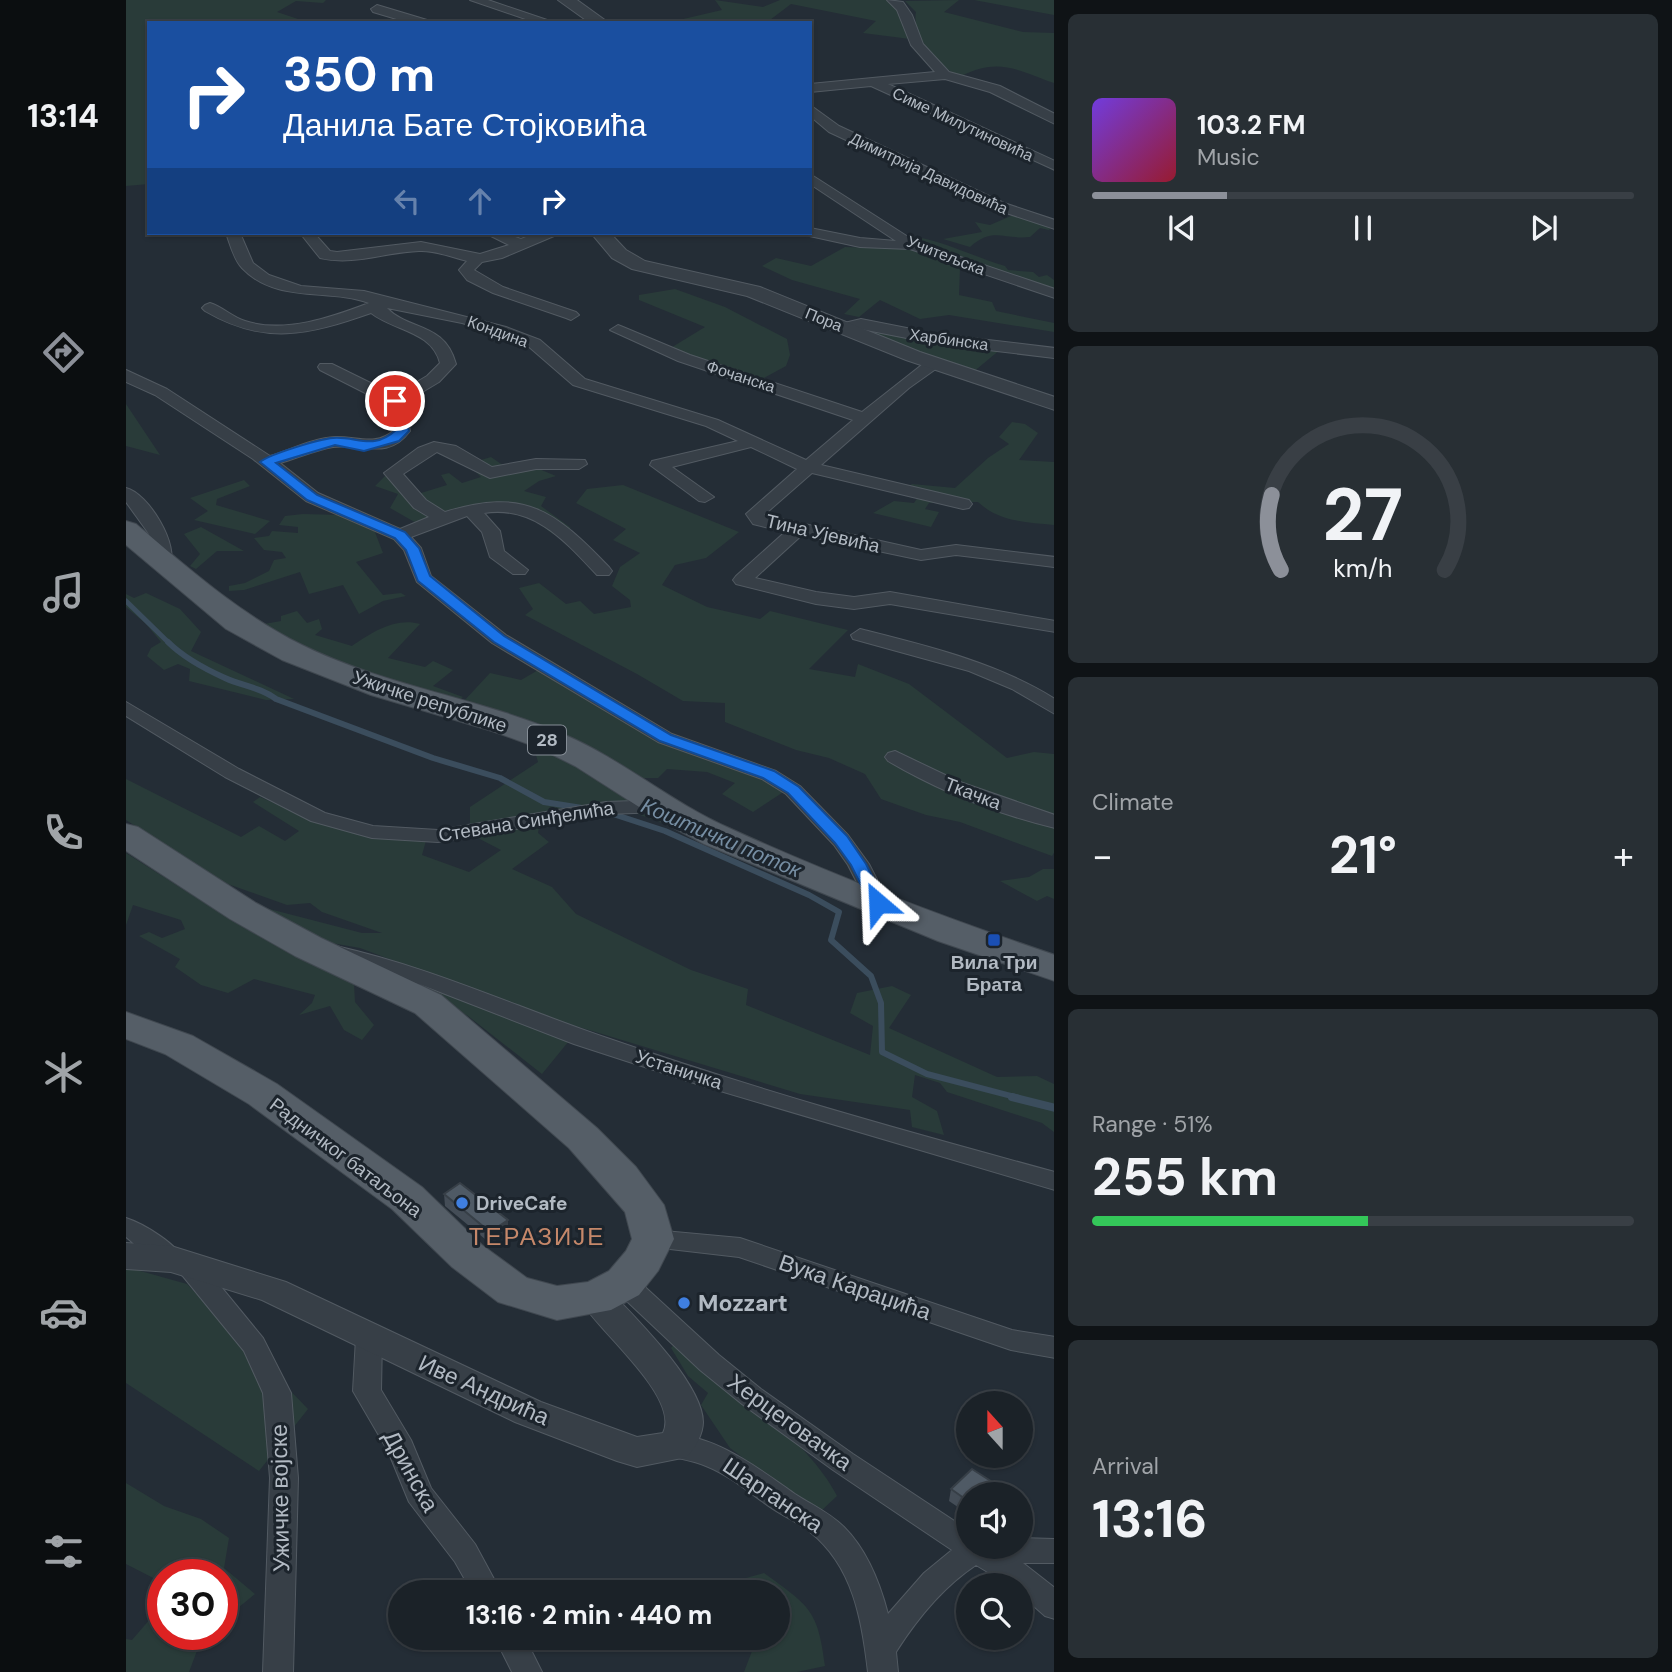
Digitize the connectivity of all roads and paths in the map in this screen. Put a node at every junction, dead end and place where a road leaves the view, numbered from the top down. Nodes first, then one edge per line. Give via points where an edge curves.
1 (476, 0) edge
2 (566, 0) edge
3 (893, 0) edge
4 (377, 9) dead end
5 (416, 21) edge
6 (544, 21) edge
7 (598, 21) edge
8 (945, 75) junction
9 (873, 82) junction
10 (812, 88) edge
11 (812, 111) edge
12 (1054, 120) edge
13 (1054, 166) edge
14 (812, 179) edge
15 (1054, 225) edge
16 (812, 232) edge
17 (234, 235) edge
18 (309, 235) edge
19 (391, 235) edge
20 (497, 235) edge
21 (544, 235) edge
22 (602, 235) edge
23 (520, 244) junction
24 (911, 245) junction
25 (407, 248) junction
26 (478, 258) junction
27 (1054, 294) edge
28 (383, 303) junction
29 (210, 308) dead end
30 (571, 316) dead end
31 (845, 327) junction
32 (618, 330) dead end
33 (1054, 353) edge
34 (934, 363) junction
35 (326, 367) dead end
36 (126, 375) edge
37 (395, 401) junction
38 (1054, 404) edge
39 (865, 419) junction
40 (751, 441) junction
41 (267, 462) junction
42 (579, 464) dead end
43 (807, 467) junction
44 (126, 493) edge
45 (705, 497) dead end
46 (963, 504) dead end
47 (472, 511) junction
48 (445, 519) junction
49 (126, 530) edge
50 (797, 530) junction
51 (400, 535) junction
52 (1054, 562) edge
53 (163, 564) junction
54 (519, 570) dead end
55 (603, 572) dead end
56 (1054, 627) edge
57 (860, 635) dead end
58 (126, 708) edge
59 (1054, 708) edge
60 (895, 757) dead end
61 (663, 807) junction
62 (1054, 822) edge
63 (126, 835) edge
64 (878, 903) junction
65 (308, 947) junction
66 (1054, 969) edge
67 (126, 1025) edge
68 (1054, 1181) edge
69 (126, 1227) edge
70 (653, 1239) junction
71 (126, 1256) edge
72 (181, 1264) junction
73 (610, 1290) junction
74 (369, 1338) junction
75 (1054, 1348) edge
76 (674, 1446) junction
77 (956, 1537) edge
78 (1033, 1550) edge
79 (1054, 1551) edge
80 (957, 1559) edge
81 (992, 1559) edge
82 (480, 1580) edge
83 (1054, 1607) edge
84 (516, 1650) edge
85 (882, 1661) edge
86 (278, 1672) edge
87 (527, 1672) edge

1 - 6 street
2 - 7 street
3 - 8 street via 907,12 917,44
4 - 5 street
8 - 9 street
8 - 12 street via 995,89
9 - 10 street
9 - 13 street, Симе Милутиновића
11 - 15 street, Димитрија Давидовића via 834,129 999,206
14 - 24 street, Учитељска
16 - 24 street via 889,247
17 - 28 street, Кондина via 247,265 264,278 299,290 364,296
18 - 25 street via 325,255 340,258
19 - 25 street
20 - 23 street
21 - 23 street
22 - 31 street, Пора via 619,254 639,265 741,287
23 - 26 street
24 - 27 street, Учитељска
25 - 26 street via 435,247
26 - 30 street via 466,270 470,275
28 - 29 street via 319,325 291,328 237,324
28 - 37 street via 378,311 435,340 448,364 433,379
28 - 40 street, Кондина via 500,330 534,344 579,382 712,423
31 - 33 street, Харбинска via 861,324 937,339
31 - 34 street, Пора
32 - 39 street, Фочанска via 684,358
34 - 38 street, Пора
34 - 39 street
35 - 37 street
36 - 41 street via 183,406
37 - 41 street via 402,431 394,439 364,447 334,442
39 - 43 street
40 - 43 street, Кондина
40 - 45 street via 658,465
41 - 51 street via 312,497
42 - 48 street via 536,464 490,473 449,448 426,448 393,473 420,505
43 - 46 street, Кондина
43 - 50 street, Тина Ујевића via 755,514 759,520
44 - 53 street via 155,528 164,547
47 - 48 street
47 - 54 street via 491,531 496,553
47 - 55 street via 498,506 538,515
48 - 51 street
49 - 53 main road, Ужичке републике / 28
50 - 52 street, Тина Ујевића via 921,555 956,550
50 - 56 street via 742,580 816,598 854,603 890,598
51 - 64 street via 412,548 423,578 499,639 665,738 769,775 793,790 841,840
53 - 61 main road, Ужичке републике / 28 via 237,622 293,653 382,688 551,741
57 - 59 street via 976,667 1019,685
58 - 61 street, Стевана Синђелића via 232,773 318,817 353,828 438,836 606,807
60 - 62 street, Ткачка via 956,787
61 - 64 main road, Ужичке републике / 28 via 716,836
63 - 65 main road
64 - 66 main road, Ужичке републике / 28
65 - 68 street, Устаничка via 453,986 582,1038
65 - 70 main road via 417,999 452,1023 583,1138 621,1178 649,1218
67 - 73 main road, Радничког батаљона via 179,1045 262,1094 398,1191 467,1256 513,1290 558,1303
69 - 72 street, Ужичке војске
70 - 73 main road via 643,1260
70 - 75 street, Вука Караџића via 740,1248 1011,1340
71 - 72 street, Иве Андрића
72 - 74 street, Иве Андрића via 274,1291
72 - 86 street, Ужичке војске via 254,1345 277,1393 284,1478
73 - 76 street via 684,1413 683,1433
73 - 77 street, Херцеговачка via 650,1304 721,1372 793,1428
74 - 76 street, Иве Андрића via 528,1412 618,1446 637,1452
74 - 82 street, Дринска via 367,1391 401,1448 419,1494
76 - 85 street, Шарганска via 704,1451 733,1466 820,1523 841,1543 855,1564 871,1606
78 - 79 street
80 - 85 street, Шарганска via 902,1616
81 - 83 street, Херцеговачка via 1021,1576
84 - 87 street

